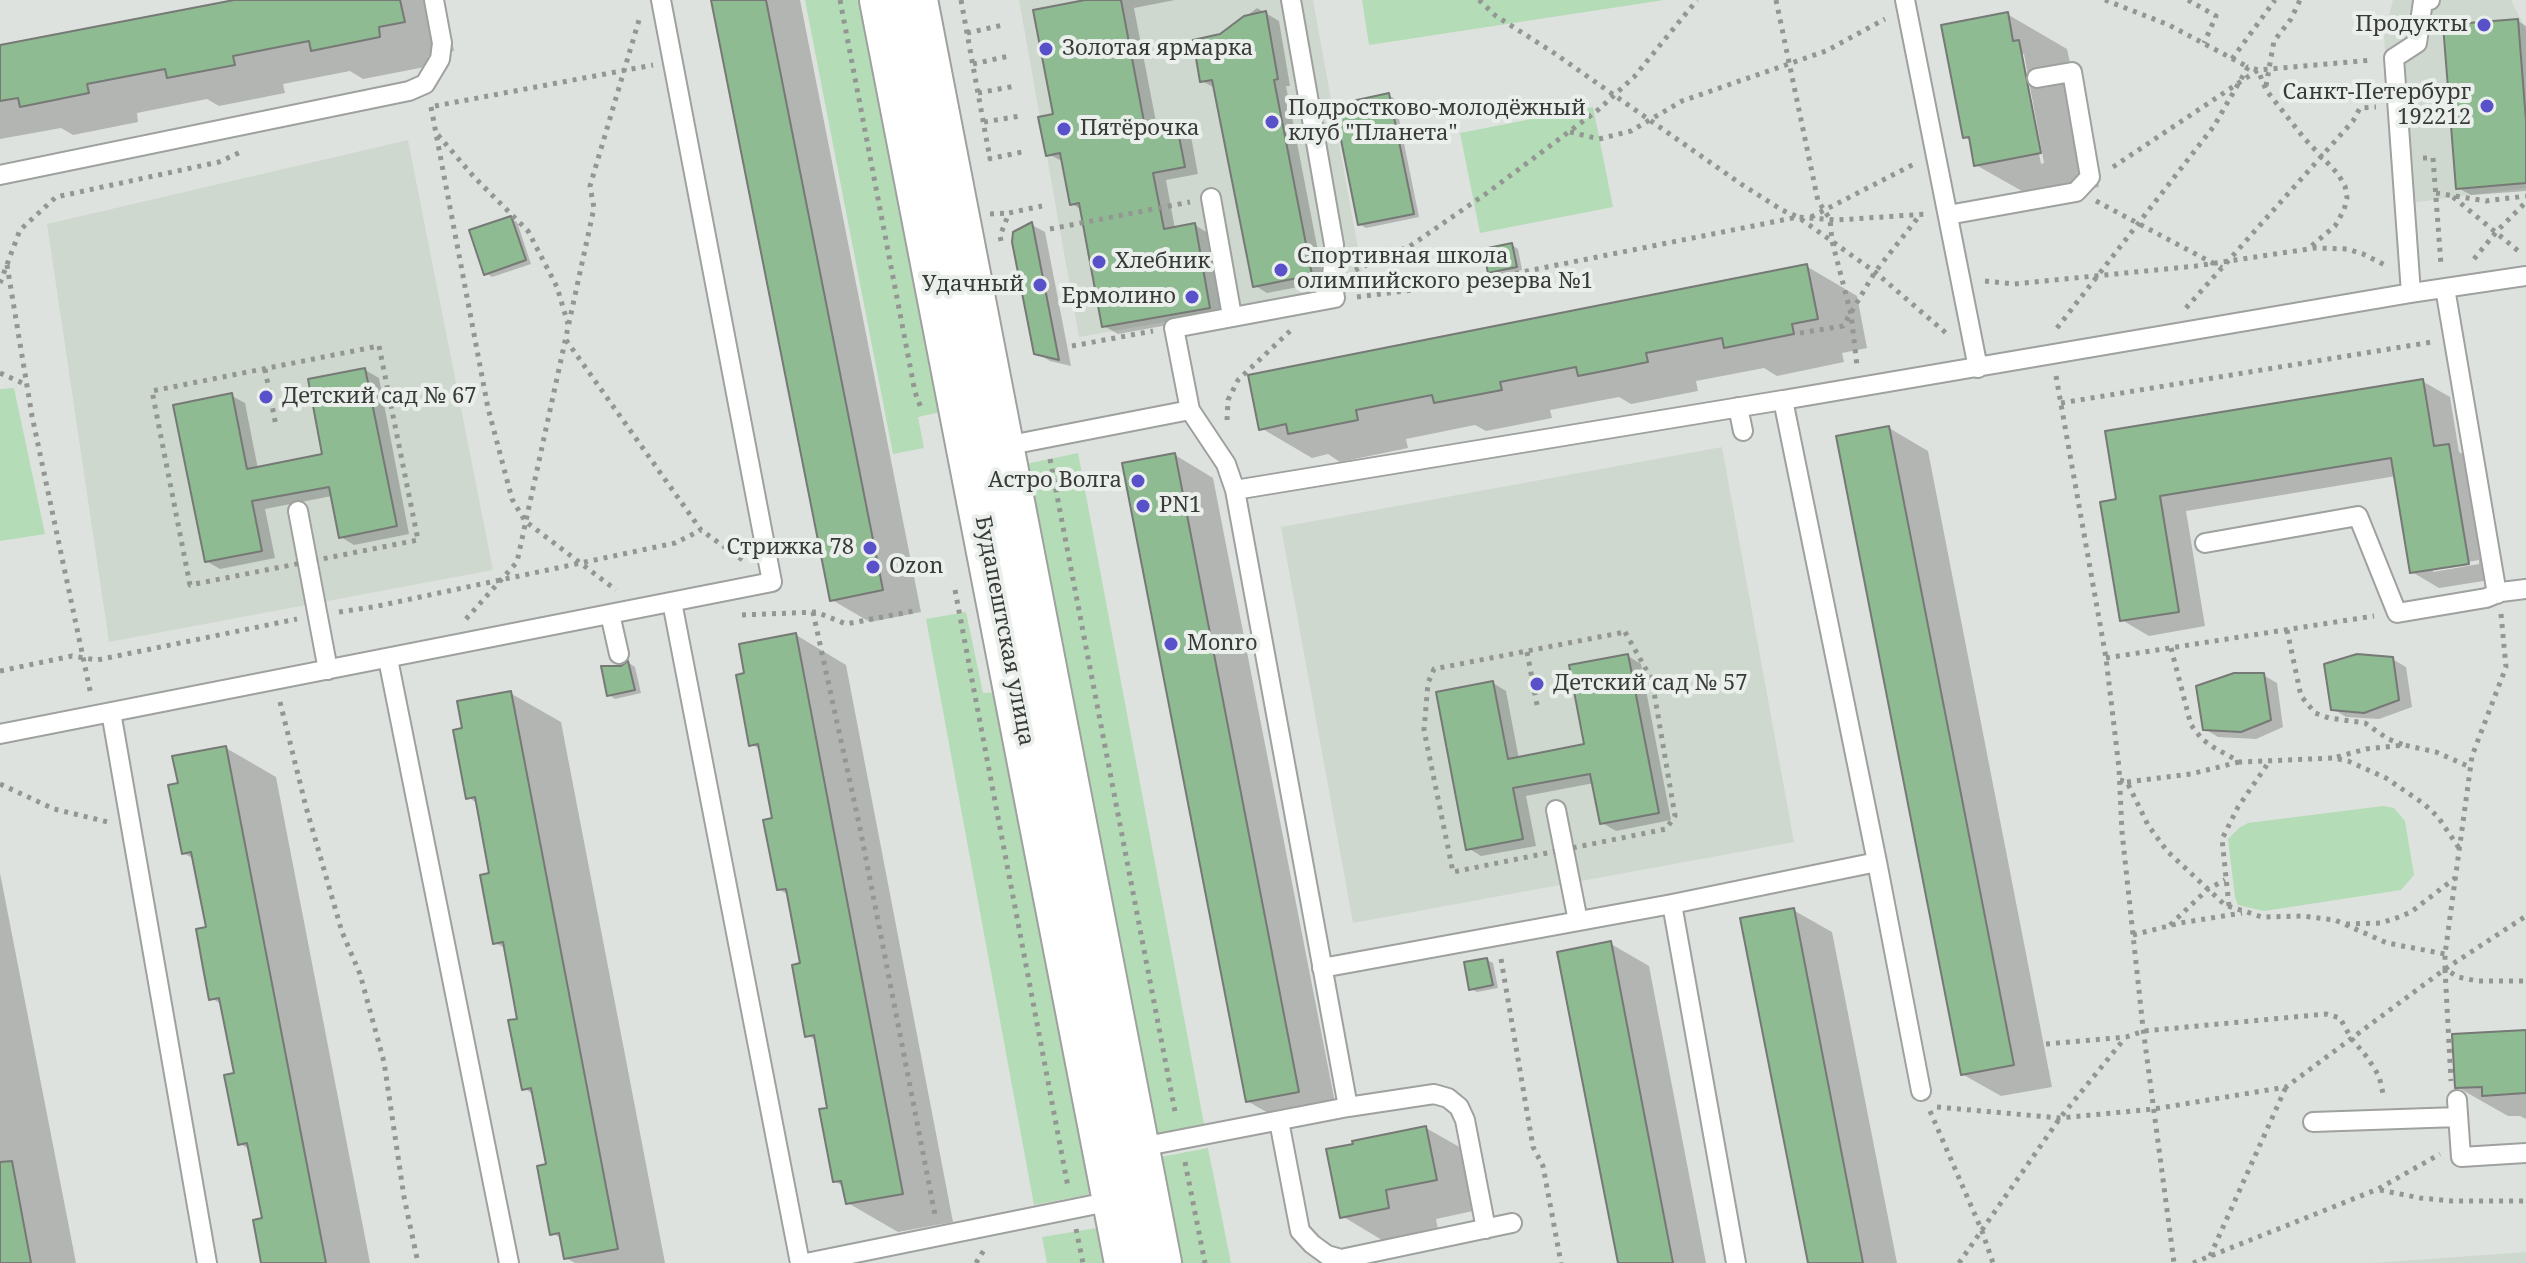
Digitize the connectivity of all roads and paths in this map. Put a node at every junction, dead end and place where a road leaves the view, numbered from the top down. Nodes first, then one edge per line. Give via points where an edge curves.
1 (434, 0) edge
2 (661, 0) edge
3 (840, 0) edge
4 (882, 0) edge
5 (915, 0) edge
6 (961, 0) edge
7 (1291, 0) edge
8 (1479, 0) edge
9 (1697, 0) edge
10 (1776, 0) edge
11 (2105, 0) edge
12 (2188, 0) edge
13 (2275, 0) edge
14 (2300, 0) edge
15 (2430, 0) edge
16 (1906, 3) edge
17 (641, 14) dead end
18 (1003, 25) dead end
19 (967, 33) junction
20 (2204, 43) junction
21 (1009, 56) dead end
22 (2394, 58) junction
23 (2232, 59) junction
24 (673, 62) junction
25 (973, 64) junction
26 (1789, 65) junction
27 (2248, 67) junction
28 (2268, 69) junction
29 (625, 70) junction
30 (2258, 70) junction
31 (2037, 78) dead end
32 (2238, 85) junction
33 (1015, 86) dead end
34 (2266, 90) junction
35 (978, 93) junction
36 (1615, 95) junction
37 (2397, 105) junction
38 (431, 107) junction
39 (417, 110) dead end
40 (1020, 116) dead end
41 (1651, 121) junction
42 (984, 122) junction
43 (1569, 132) junction
44 (436, 133) junction
45 (246, 150) dead end
46 (1027, 151) dead end
47 (1936, 156) junction
48 (2322, 156) junction
49 (990, 159) junction
50 (982, 160) dead end
51 (2401, 160) junction
52 (0, 175) edge
53 (2090, 177) junction
54 (2076, 192) junction
55 (2436, 193) junction
56 (2453, 197) junction
57 (1211, 198) joint
58 (2526, 199) edge
59 (1042, 206) dead end
60 (1824, 210) junction
61 (1009, 213) junction
62 (984, 214) dead end
63 (1921, 215) junction
64 (1948, 215) junction
65 (1798, 217) junction
66 (1810, 218) junction
67 (1830, 219) junction
68 (2138, 224) junction
69 (1050, 229) dead end
70 (2497, 231) junction
71 (1832, 241) junction
72 (2306, 249) junction
73 (1003, 252) dead end
74 (2526, 258) edge
75 (2229, 259) junction
76 (5, 260) edge
77 (2212, 263) junction
78 (2222, 268) junction
79 (1875, 272) junction
80 (1959, 272) junction
81 (2099, 274) junction
82 (2526, 276) edge
83 (0, 283) edge
84 (2443, 283) junction
85 (2410, 286) junction
86 (1334, 289) junction
87 (1313, 302) junction
88 (1851, 314) junction
89 (1232, 316) junction
90 (568, 325) junction
91 (1174, 328) junction
92 (1800, 333) dead end
93 (2170, 334) junction
94 (2453, 338) junction
95 (565, 339) junction
96 (1072, 346) dead end
97 (1975, 348) junction
98 (2052, 355) junction
99 (265, 368) junction
100 (1978, 368) junction
101 (0, 373) edge
102 (27, 385) junction
103 (1860, 387) junction
104 (1783, 400) junction
105 (2061, 403) junction
106 (1738, 407) junction
107 (1190, 410) junction
108 (924, 415) dead end
109 (276, 426) dead end
110 (1743, 431) dead end
111 (1046, 438) junction
112 (985, 450) junction
113 (1226, 464) junction
114 (1235, 490) junction
115 (298, 511) dead end
116 (525, 521) junction
117 (701, 530) junction
118 (2205, 543) dead end
119 (308, 562) junction
120 (579, 563) junction
121 (503, 579) junction
122 (772, 582) junction
123 (2526, 589) edge
124 (955, 590) dead end
125 (2499, 593) junction
126 (672, 602) junction
127 (638, 608) junction
128 (914, 611) dead end
129 (786, 612) junction
130 (813, 612) junction
131 (2397, 613) junction
132 (610, 614) junction
133 (318, 615) junction
134 (734, 615) dead end
135 (2287, 630) junction
136 (2171, 648) junction
137 (437, 649) junction
138 (1527, 652) junction
139 (619, 654) dead end
140 (82, 657) junction
141 (2106, 658) junction
142 (388, 659) junction
143 (328, 670) junction
144 (0, 671) edge
145 (277, 691) dead end
146 (1538, 710) dead end
147 (103, 714) junction
148 (0, 734) edge
149 (2404, 745) junction
150 (2334, 758) junction
151 (2270, 761) junction
152 (2240, 762) junction
153 (2470, 767) junction
154 (2123, 781) junction
155 (0, 784) edge
156 (1556, 810) dead end
157 (111, 822) dead end
158 (2459, 849) junction
159 (1564, 850) junction
160 (1877, 862) junction
161 (2455, 878) junction
162 (2225, 880) junction
163 (2208, 889) junction
164 (1672, 904) junction
165 (2229, 907) junction
166 (2243, 913) junction
167 (2526, 916) edge
168 (1578, 921) junction
169 (2345, 924) junction
170 (2169, 926) junction
171 (2133, 935) junction
172 (1497, 936) junction
173 (2445, 954) junction
174 (1322, 968) junction
175 (2445, 969) junction
176 (2526, 981) edge
177 (2144, 1031) junction
178 (2126, 1037) junction
179 (2351, 1038) junction
180 (2046, 1044) dead end
181 (2286, 1087) junction
182 (1921, 1091) dead end
183 (1348, 1107) junction
184 (2458, 1108) junction
185 (2154, 1109) junction
186 (2060, 1118) junction
187 (2388, 1119) junction
188 (1279, 1121) junction
189 (2313, 1122) dead end
190 (1181, 1140) junction
191 (1121, 1151) junction
192 (2526, 1153) edge
193 (2461, 1157) junction
194 (2378, 1189) junction
195 (1130, 1198) junction
196 (2526, 1201) edge
197 (1072, 1209) junction
198 (935, 1217) dead end
199 (1512, 1223) dead end
200 (1486, 1229) junction
201 (1982, 1231) junction
202 (2210, 1257) junction
203 (207, 1263) edge
204 (418, 1263) edge
205 (509, 1263) edge
206 (803, 1263) edge
207 (1083, 1263) edge
208 (1127, 1263) edge
209 (1159, 1263) edge
210 (1205, 1263) edge
211 (1561, 1263) edge
212 (1736, 1263) edge
213 (1959, 1263) edge
214 (1993, 1263) edge
215 (2174, 1263) edge
216 (2193, 1263) edge

1 - 52 lane via 440,59 425,84 409,91
2 - 24 lane
3 - 108 path via 915,392
4 - 112 street, Будапештская улица
5 - 112 street, Будапештская улица
6 - 19 path
7 - 86 lane via 1334,245
8 - 36 path
9 - 36 path
10 - 26 path
11 - 20 path
12 - 20 path via 2216,16
13 - 23 path
14 - 28 path via 2274,41
15 - 22 lane via 2423,1 2417,43
16 - 26 path via 1867,31
16 - 47 lane
17 - 29 path
18 - 19 path
19 - 25 path
20 - 23 path
21 - 25 path
22 - 28 path
22 - 37 lane
23 - 27 path
24 - 29 path
24 - 122 lane
25 - 35 path
26 - 41 path via 1682,101
26 - 60 path
27 - 30 path
27 - 32 path
28 - 30 path
28 - 34 path
29 - 38 path
29 - 90 path via 590,186 594,208
30 - 32 path
30 - 34 path
31 - 53 lane via 2072,72
32 - 53 path via 2121,163
32 - 68 path via 2214,126
33 - 35 path
34 - 48 path
35 - 42 path
36 - 41 path
36 - 43 path
37 - 48 path via 2360,108
37 - 51 lane
38 - 39 path
38 - 44 path
40 - 42 path
41 - 43 path via 1599,139
41 - 65 path
42 - 49 path
43 - 86 path via 1410,246
44 - 90 path via 528,231 557,287
44 - 116 path via 488,408 512,499
45 - 76 path via 219,162 56,197 20,230
46 - 49 path
47 - 60 path
47 - 64 lane
48 - 72 path via 2338,174 2347,198 2335,226
48 - 75 path
49 - 50 path
51 - 55 path via 2433,158
51 - 85 lane
53 - 54 lane
54 - 64 lane
54 - 68 path
55 - 56 path
55 - 84 path
56 - 58 path
56 - 70 path
57 - 69 path
57 - 89 lane
58 - 70 path
59 - 61 path
60 - 66 path
60 - 67 path
61 - 62 path
61 - 73 path via 1000,236
63 - 64 path
63 - 67 path
63 - 79 path
64 - 80 lane
65 - 66 path
65 - 71 path
65 - 86 path via 1467,283 1371,296
66 - 67 path
67 - 71 path
68 - 77 path
68 - 81 path
70 - 74 path
70 - 84 path via 2461,274
71 - 79 path
71 - 88 path
72 - 75 path
72 - 85 path via 2363,254
75 - 77 path
75 - 78 path
76 - 83 path
76 - 102 path
77 - 78 path
77 - 81 path
78 - 93 path via 2173,323
79 - 88 path
79 - 97 path via 1961,345
80 - 81 path via 1995,284
80 - 97 lane
81 - 98 path via 2049,339 2046,345
82 - 84 lane
84 - 85 lane
84 - 94 lane
85 - 93 lane
86 - 87 lane
87 - 89 lane
87 - 113 path via 1285,337 1238,380 1228,400
88 - 92 path via 1843,326
88 - 103 path
89 - 91 lane
90 - 95 path
91 - 96 path
91 - 107 lane
93 - 98 lane
94 - 105 path
94 - 125 lane
95 - 116 path
95 - 117 path
97 - 100 lane
98 - 100 lane
98 - 105 path
99 - 109 path
99 - 119 path via 379,346 418,540
99 - 119 path via 152,391 190,585
100 - 103 lane
101 - 102 path
102 - 140 path
103 - 104 lane
104 - 106 lane
104 - 160 lane
105 - 141 path
106 - 110 lane
106 - 114 lane
107 - 111 lane
107 - 113 lane
111 - 112 lane
111 - 190 path
112 - 191 street, Будапештская улица
113 - 114 lane
114 - 174 lane
115 - 119 lane
116 - 120 path
116 - 121 path via 517,562
117 - 120 path via 675,543
117 - 122 path
118 - 131 lane via 2358,516
119 - 133 lane
120 - 121 path
120 - 127 path
121 - 133 path
121 - 137 path
122 - 126 lane
122 - 129 path
123 - 125 lane
124 - 197 path
125 - 131 lane
125 - 153 path via 2506,667
126 - 127 lane
126 - 206 lane
127 - 132 lane
128 - 130 path via 846,624
129 - 130 path
129 - 134 path
130 - 198 path
131 - 135 path
132 - 137 lane
132 - 139 lane
133 - 140 path via 97,660
133 - 143 lane
135 - 136 path
135 - 149 path via 2301,696 2315,713 2365,723
136 - 141 path
136 - 152 path via 2191,725 2202,739
137 - 142 lane
138 - 146 path
138 - 159 path via 1625,632 1652,680 1675,816 1666,829
138 - 159 path via 1434,669 1424,730 1453,872
140 - 144 path
140 - 147 path
141 - 154 path
142 - 143 lane
142 - 205 lane
143 - 147 lane
145 - 204 path via 342,932 360,974 384,1062
147 - 148 lane
147 - 203 lane
149 - 150 path
149 - 153 path
150 - 151 path
150 - 158 path via 2386,778 2424,804
151 - 152 path
151 - 162 path via 2224,830
152 - 154 path via 2179,776
153 - 158 path
154 - 163 path via 2157,839
154 - 171 path via 2122,832
155 - 157 path via 54,809
156 - 159 lane
158 - 161 path
159 - 168 lane
160 - 164 lane
160 - 182 lane
161 - 169 path via 2411,912 2381,923
161 - 173 path
162 - 163 path
162 - 165 path
163 - 165 path
163 - 170 path
164 - 168 lane
164 - 212 lane
165 - 166 path
166 - 169 path
166 - 170 path
167 - 175 path
168 - 172 lane
169 - 173 path via 2387,943
170 - 171 path
171 - 177 path
172 - 174 lane
172 - 211 path via 1533,1147 1543,1166
173 - 175 path
174 - 183 lane
175 - 176 path via 2477,981
175 - 179 path
175 - 184 path via 2452,1091
177 - 178 path
177 - 179 path via 2326,1014 2340,1018
177 - 185 path
178 - 180 path
178 - 186 path
179 - 181 path
179 - 187 path via 2379,1076
181 - 185 path
181 - 202 path
183 - 188 lane
183 - 200 lane via 1434,1094 1459,1107
184 - 187 lane
184 - 193 lane
185 - 186 path
185 - 215 path
186 - 201 path
186 - 201 path via 1928,1106
187 - 189 lane
188 - 190 lane
188 - 200 lane via 1300,1231 1327,1255 1341,1259
190 - 191 lane
190 - 210 path
191 - 195 street, Будапештская улица
192 - 193 lane
193 - 194 path via 2440,1154
194 - 196 path via 2452,1201
194 - 202 path
195 - 197 lane
195 - 208 street, Будапештская улица
195 - 209 street, Будапештская улица
197 - 206 lane
197 - 207 path
199 - 200 lane
201 - 213 path
201 - 214 path
202 - 216 path

